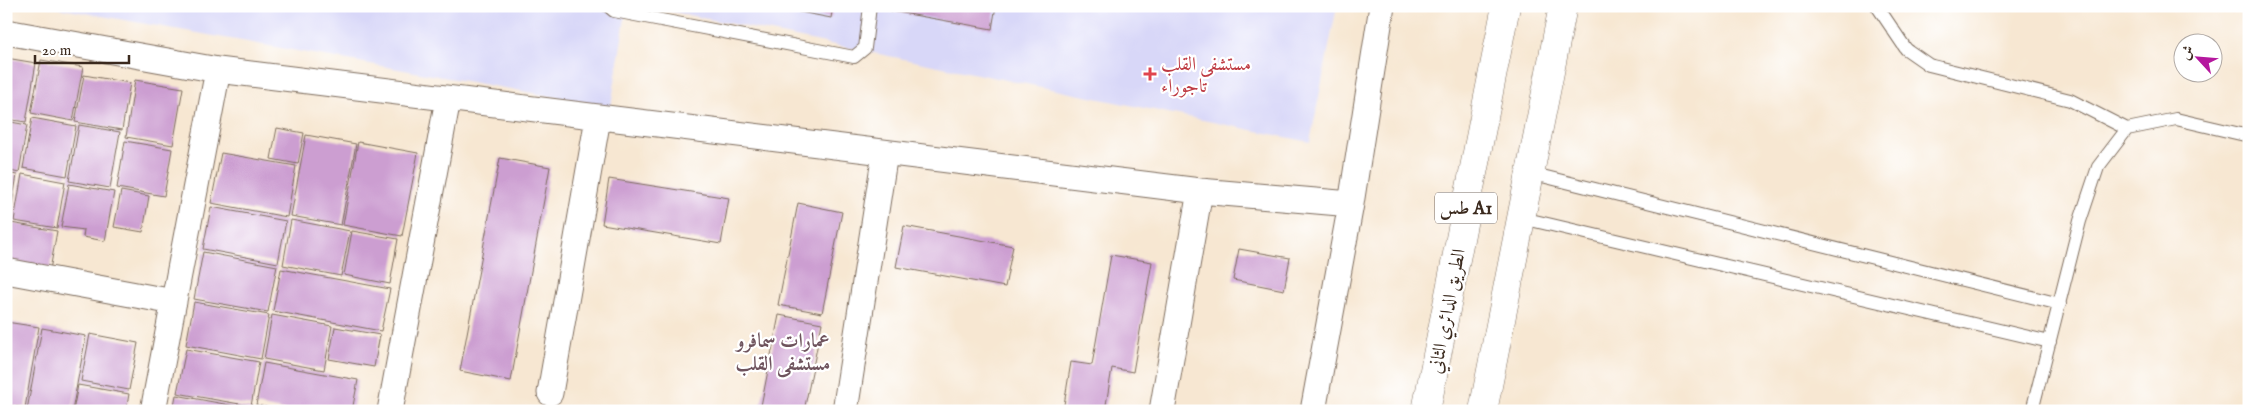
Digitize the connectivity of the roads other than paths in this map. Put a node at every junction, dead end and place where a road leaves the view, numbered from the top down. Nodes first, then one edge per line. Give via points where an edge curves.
1 (608, 6) edge
2 (870, 6) edge
3 (1382, 6) edge
4 (1506, 6) edge
5 (1563, 6) edge
6 (1877, 6) edge
7 (6, 32) edge
8 (218, 70) junction
9 (448, 99) junction
10 (598, 118) junction
11 (2127, 129) junction
12 (2249, 136) edge
13 (885, 153) junction
14 (1530, 173) junction
15 (1200, 191) junction
16 (1351, 204) junction
17 (1522, 218) junction
18 (6, 271) edge
19 (174, 302) junction
20 (2060, 304) junction
21 (2050, 342) junction
22 (550, 393) dead end
23 (153, 411) edge
24 (390, 411) edge
25 (845, 411) edge
26 (1162, 411) edge
27 (1313, 411) edge
28 (1426, 411) edge
29 (1483, 411) edge
30 (2032, 411) edge

1 - 2 lane via 614,11 854,57 865,48
3 - 16 street
4 - 28 highway, الطريق الدائري الثاني / طس A1
5 - 14 highway, طس A1
6 - 11 lane via 1906,49 1929,65 2070,100
7 - 8 street
8 - 9 street
8 - 19 street
9 - 10 street
9 - 24 street
10 - 13 street
10 - 22 street
11 - 12 lane via 2176,119
11 - 20 lane via 2098,167 2080,221
13 - 15 street
13 - 25 street
14 - 17 highway, طس A1
14 - 20 lane
15 - 16 street
15 - 26 street
16 - 27 street
17 - 21 lane
17 - 29 highway, طس A1
18 - 19 street
19 - 23 street
20 - 21 lane
21 - 30 lane

